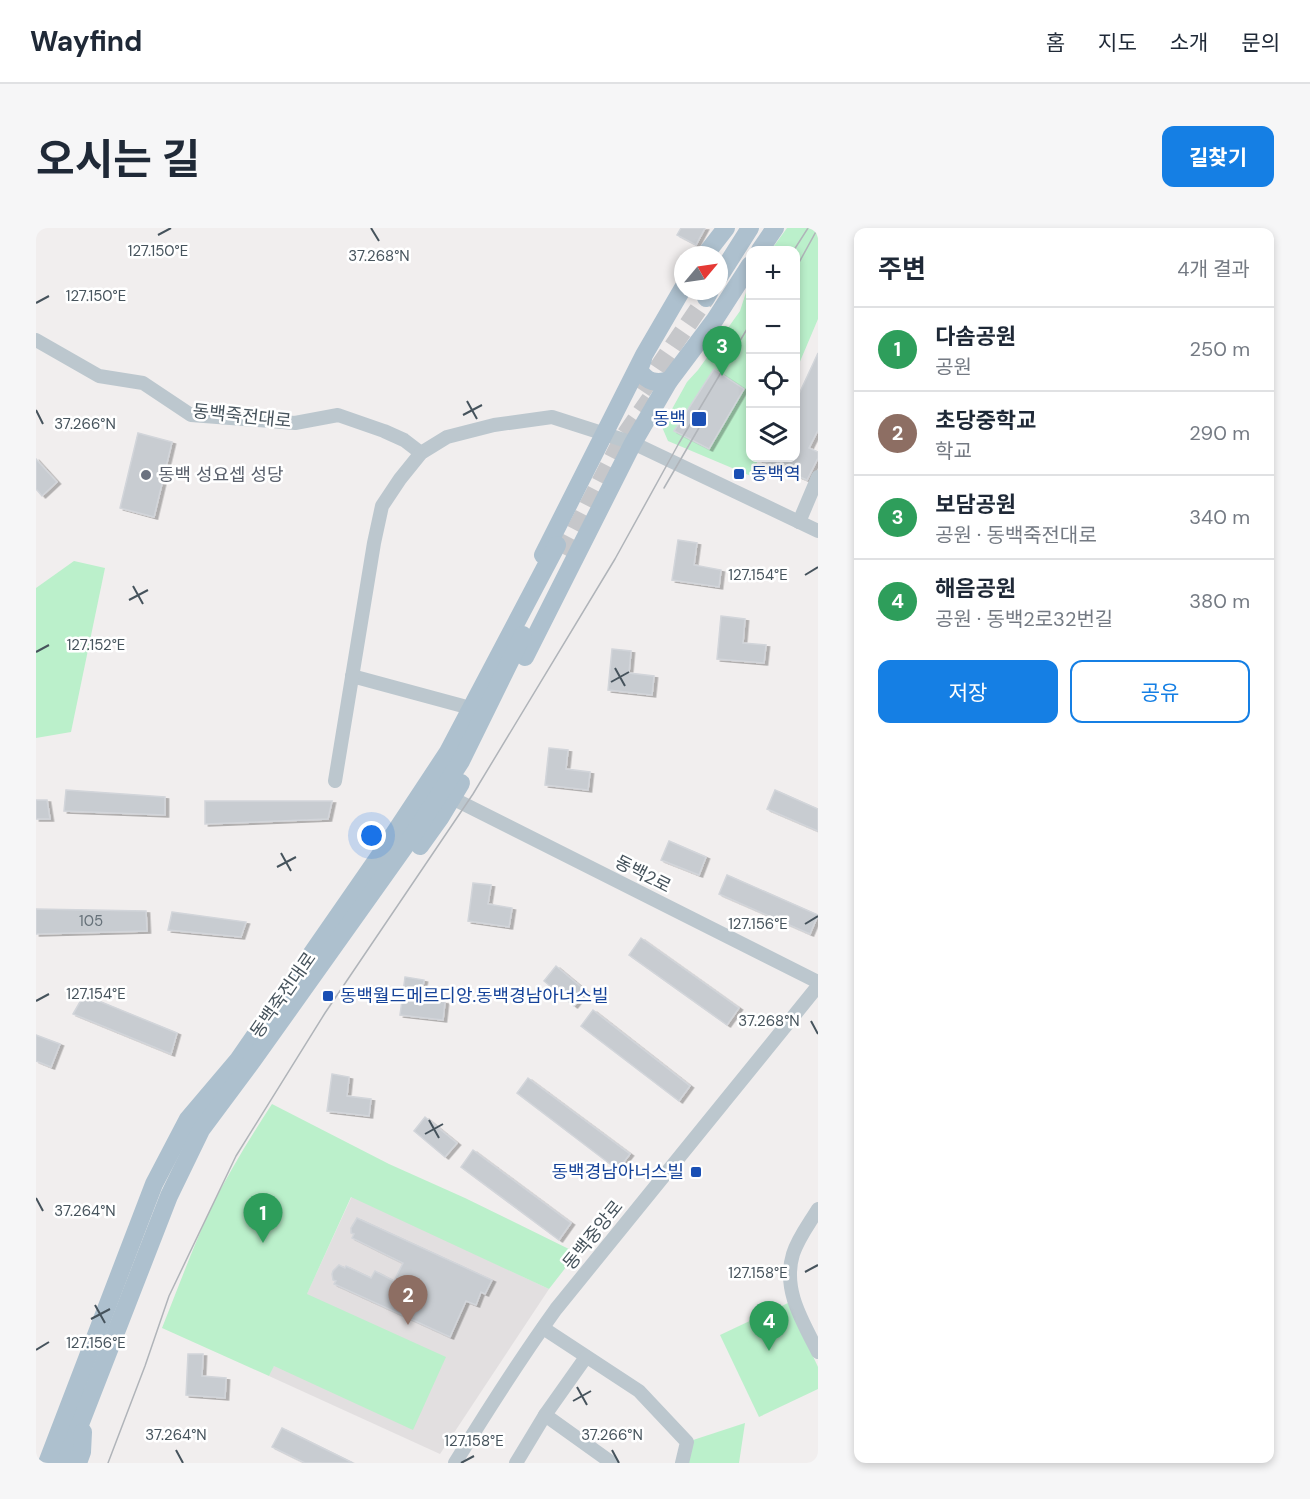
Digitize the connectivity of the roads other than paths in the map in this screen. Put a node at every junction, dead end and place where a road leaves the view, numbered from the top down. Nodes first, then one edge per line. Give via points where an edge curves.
1 (726, 228) edge
2 (750, 228) edge
3 (765, 228) edge
4 (775, 228) edge
5 (712, 246) edge
6 (754, 246) edge
7 (763, 246) edge
8 (746, 257) edge
9 (728, 263) edge
10 (746, 271) edge
11 (728, 278) edge
12 (676, 300) edge
13 (36, 340) edge
14 (644, 355) junction
15 (669, 381) junction
16 (604, 433) junction
17 (633, 443) junction
18 (421, 453) junction
19 (818, 477) edge
20 (573, 495) junction
21 (596, 516) junction
22 (799, 522) junction
23 (818, 531) edge
24 (560, 549) tunnel mouth
25 (352, 676) junction
26 (463, 706) junction
27 (335, 781) dead end
28 (452, 798) junction
29 (818, 984) edge
30 (246, 1060) junction
31 (818, 1209) edge
32 (543, 1328) junction
33 (818, 1352) edge
34 (586, 1357) junction
35 (84, 1412) junction
36 (545, 1415) junction
37 (47, 1463) edge
38 (65, 1463) edge
39 (78, 1463) edge
40 (455, 1463) edge
41 (516, 1463) edge
42 (612, 1463) edge
43 (682, 1463) edge

1 - 5 main road
2 - 9 main road
3 - 6 main road
4 - 7 main road
8 - 11 main road
10 - 15 main road
12 - 14 main road
13 - 18 street, 동백죽전대로 via 99,376 143,382 191,414 295,423 338,415 404,440
14 - 15 main road via 639,370 644,377 655,383
14 - 16 main road
15 - 17 main road
16 - 17 street
16 - 18 street via 552,417 447,437
16 - 20 main road
17 - 21 main road
17 - 22 street
18 - 25 street via 382,506
19 - 22 street
20 - 21 main road via 582,485 591,486 596,494
20 - 26 main road
21 - 28 main road
22 - 23 street
24 - 30 main road, 동백죽전대로 via 461,760 413,835
25 - 26 street
25 - 27 street
26 - 30 main road via 422,782 373,856 281,978
28 - 29 street, 동백2로
28 - 30 main road via 295,1014
29 - 32 street, 동백중앙로
30 - 35 main road, 동백죽전대로 via 201,1130 169,1196
30 - 37 main road, 동백죽전대로 via 188,1119 154,1184
31 - 33 street via 792,1255 790,1276 795,1304
32 - 34 street
32 - 40 street, 동백중앙로
34 - 36 street
34 - 43 street via 639,1390 687,1442
35 - 38 main road, 동백죽전대로
35 - 39 main road
36 - 41 street
36 - 42 street

